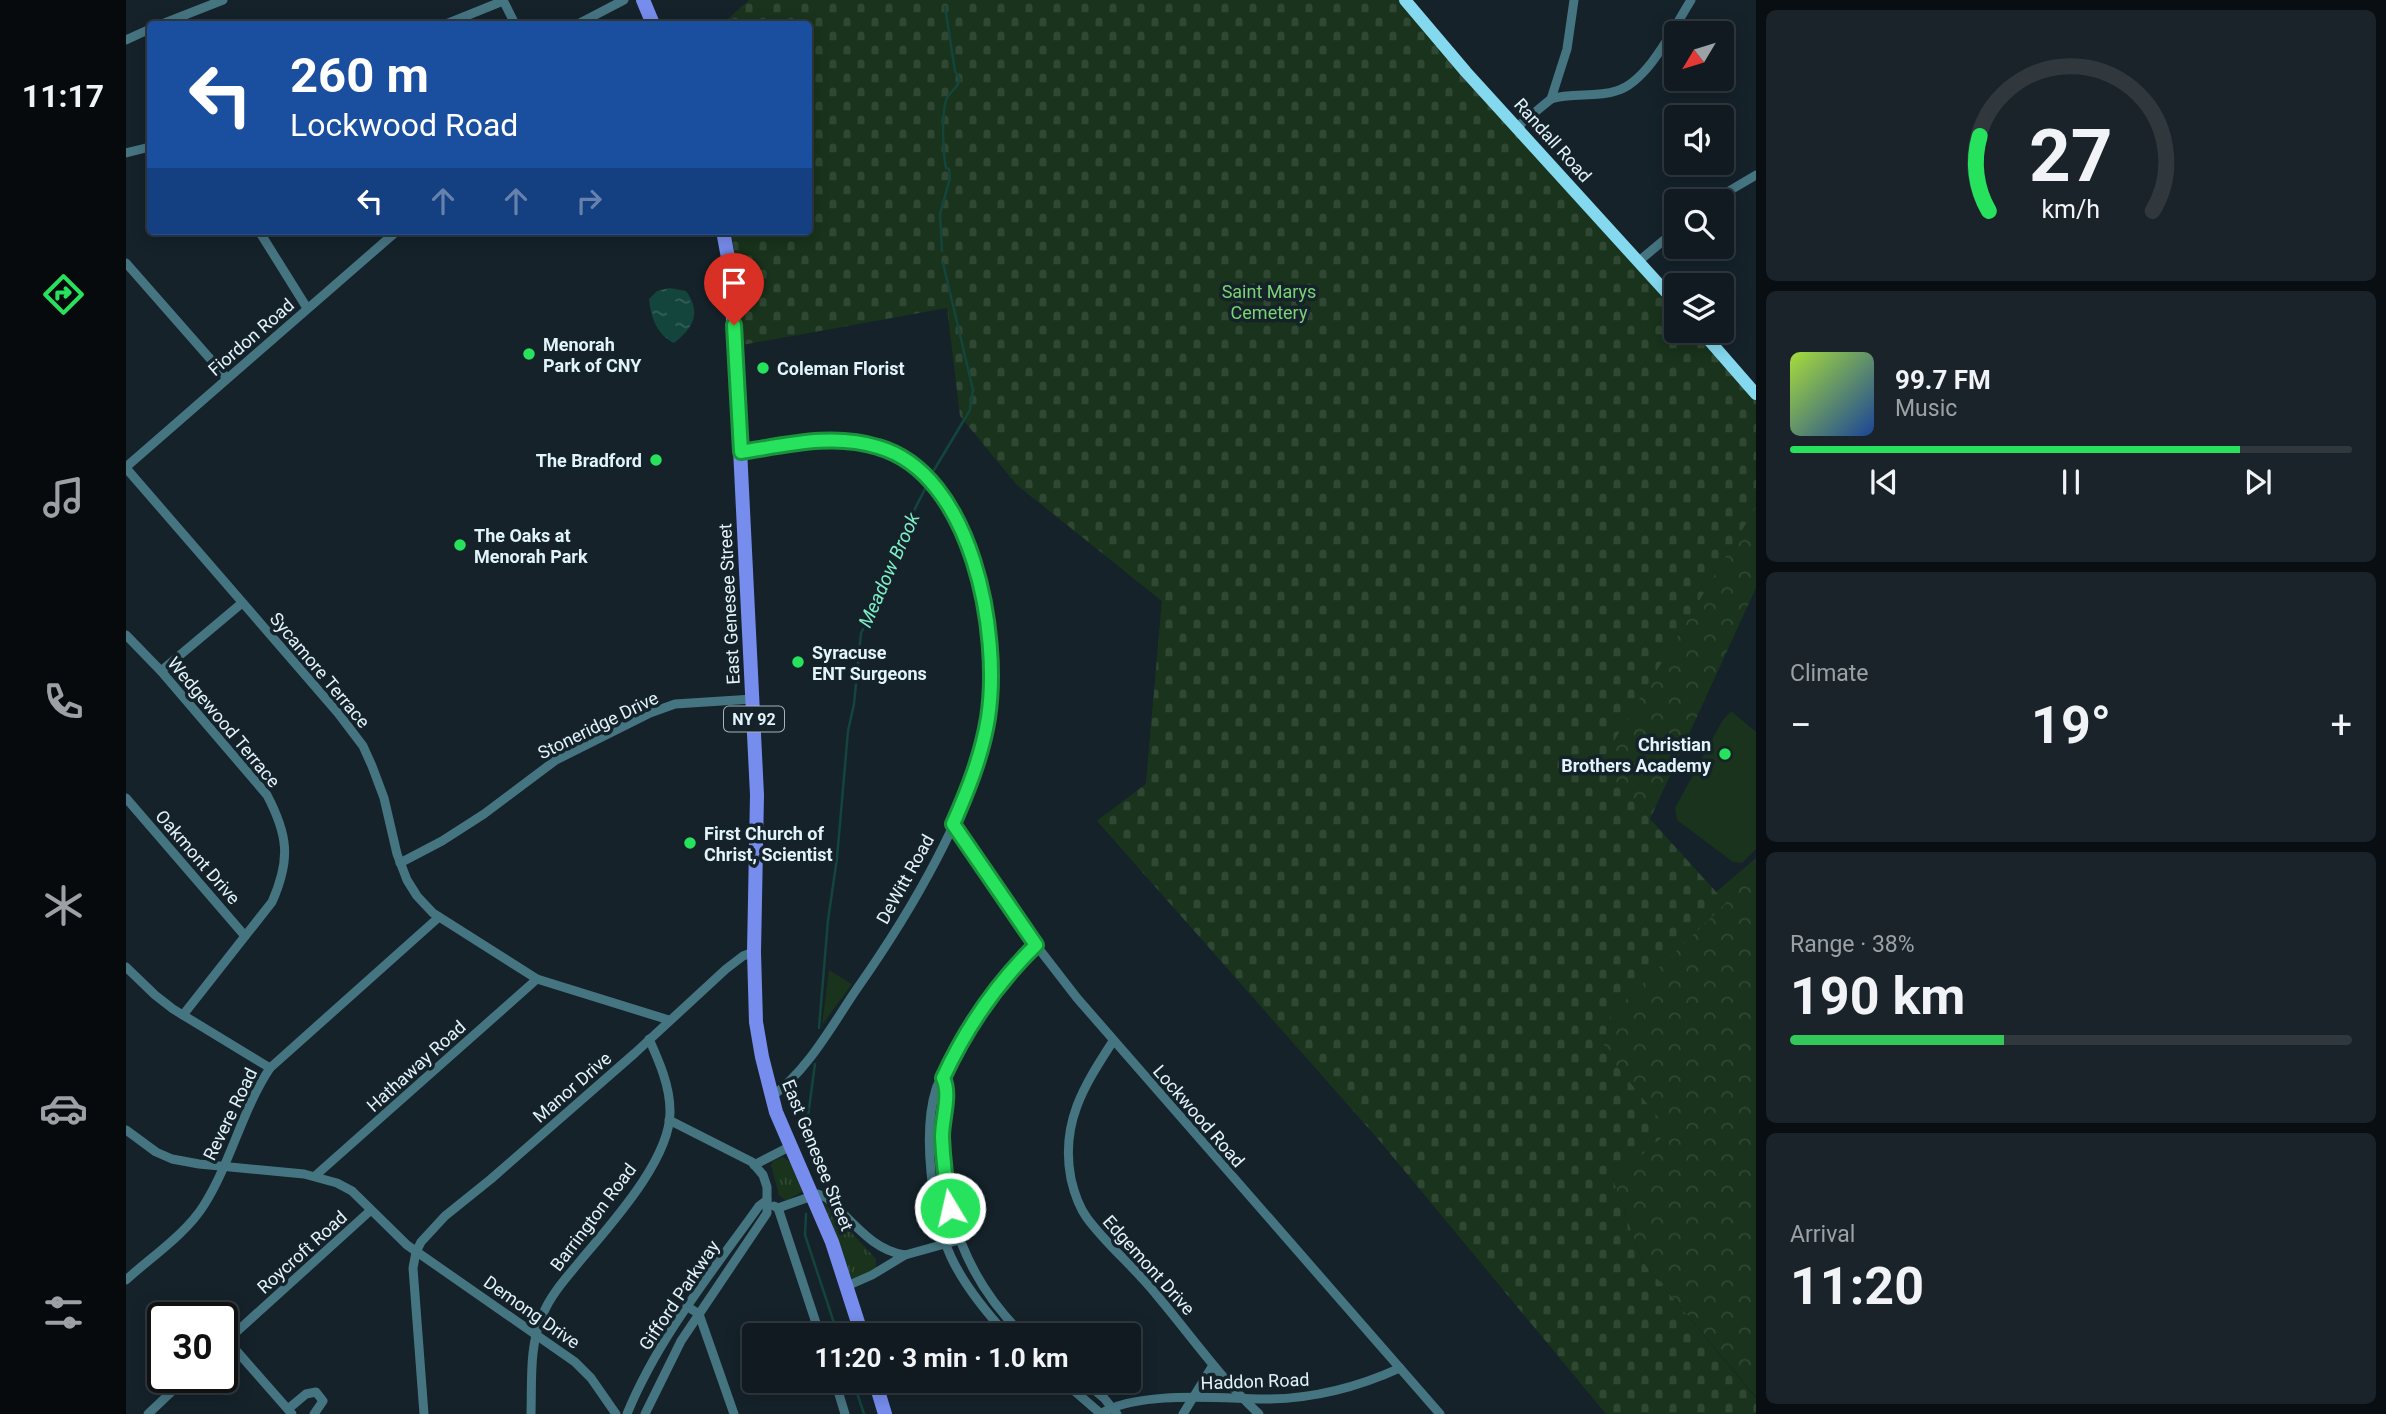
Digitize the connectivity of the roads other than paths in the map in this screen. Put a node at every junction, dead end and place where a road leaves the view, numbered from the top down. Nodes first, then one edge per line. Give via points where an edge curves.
1 (223, 0) edge
2 (624, 0) edge
3 (643, 0) edge
4 (1405, 0) edge
5 (1574, 0) edge
6 (1691, 0) edge
7 (503, 1) edge
8 (170, 21) edge
9 (453, 21) edge
10 (513, 21) edge
11 (584, 21) edge
12 (652, 21) edge
13 (147, 30) edge
14 (126, 40) edge
15 (1551, 99) junction
16 (1517, 127) junction
17 (147, 148) edge
18 (126, 153) edge
19 (1756, 175) edge
20 (1732, 189) edge
21 (261, 235) edge
22 (389, 235) edge
23 (724, 235) edge
24 (1664, 240) edge
25 (1639, 261) junction
26 (127, 266) edge
27 (1664, 289) edge
28 (307, 309) junction
29 (1711, 343) edge
30 (227, 377) junction
31 (1756, 394) edge
32 (741, 452) junction
33 (126, 468) edge
34 (242, 603) junction
35 (126, 635) edge
36 (161, 671) junction
37 (753, 699) junction
38 (126, 798) edge
39 (953, 824) junction
40 (400, 863) junction
41 (439, 917) junction
42 (245, 936) junction
43 (1036, 945) junction
44 (754, 952) junction
45 (126, 967) edge
46 (537, 979) junction
47 (183, 1015) junction
48 (669, 1020) junction
49 (649, 1039) junction
50 (1113, 1041) junction
51 (270, 1068) junction
52 (943, 1078) junction
53 (771, 1097) junction
54 (669, 1120) junction
55 (126, 1130) edge
56 (790, 1146) junction
57 (754, 1165) junction
58 (222, 1166) junction
59 (315, 1176) junction
60 (813, 1195) junction
61 (767, 1200) junction
62 (778, 1208) junction
63 (371, 1210) junction
64 (959, 1240) junction
65 (945, 1244) junction
66 (416, 1252) junction
67 (905, 1255) junction
68 (126, 1280) edge
69 (847, 1286) junction
70 (688, 1307) junction
71 (699, 1314) junction
72 (816, 1323) edge
73 (858, 1323) edge
74 (996, 1323) edge
75 (1013, 1323) edge
76 (238, 1330) edge
77 (535, 1333) junction
78 (238, 1356) edge
79 (1213, 1365) junction
80 (1400, 1368) junction
81 (170, 1393) edge
82 (839, 1393) edge
83 (879, 1393) edge
84 (1077, 1393) edge
85 (1096, 1393) edge
86 (1243, 1398) junction
87 (1191, 1399) junction
88 (1114, 1411) edge
89 (290, 1412) edge
90 (148, 1414) edge
91 (314, 1414) edge
92 (424, 1414) edge
93 (531, 1414) edge
94 (616, 1414) edge
95 (628, 1414) edge
96 (645, 1414) edge
97 (733, 1414) edge
98 (845, 1414) edge
99 (886, 1414) edge
100 (1101, 1414) edge
101 (1183, 1414) edge
102 (1259, 1414) edge
103 (1440, 1414) edge

1 - 8 street
2 - 11 street
3 - 12 main road
4 - 16 street, Randall Road
5 - 15 street via 1567,49
6 - 15 street via 1641,76 1628,86
7 - 9 street
7 - 10 street
13 - 14 street
15 - 16 street
16 - 25 street, Randall Road
17 - 18 street
19 - 20 street
21 - 28 street
22 - 28 street, Fiordon Road
23 - 32 main road, East Genesee Street / NY 92 via 731,280
24 - 25 street
25 - 27 street, Randall Road
26 - 30 street
28 - 30 street, Fiordon Road
29 - 31 street
30 - 33 street, Fiordon Road
32 - 37 main road, East Genesee Street / NY 92
32 - 39 street, DeWitt Road via 821,440 877,446 920,470 952,513 973,559 982,595 991,677 988,718 977,762
33 - 34 street, Sycamore Terrace
34 - 36 street
34 - 40 street, Sycamore Terrace via 363,746 384,798
35 - 36 street, Wedgewood Terrace
36 - 42 street, Wedgewood Terrace via 256,780 278,816 286,844 281,883
37 - 40 street, Stoneridge Drive via 675,704 648,714 555,760 484,814
37 - 44 main road, East Genesee Street / NY 92 via 757,795
38 - 42 street, Oakmont Drive
39 - 43 street, Lockwood Road
39 - 53 street, DeWitt Road via 880,956 789,1084
40 - 41 street, Sycamore Terrace via 417,896
41 - 46 street, Sycamore Terrace
41 - 51 street, Revere Road
42 - 47 street, Wedgewood Terrace
43 - 50 street, Lockwood Road
43 - 52 street via 975,1018
44 - 48 street, Manor Drive via 729,967
44 - 53 main road, East Genesee Street / NY 92 via 756,1022
45 - 47 street
46 - 48 street, Sycamore Terrace
46 - 59 street, Hathaway Road
47 - 51 street
48 - 49 street, Manor Drive
49 - 54 street, Barrington Road via 661,1067
49 - 66 street, Manor Drive via 445,1216
50 - 79 street, Edgemont Drive via 1076,1106 1067,1151 1072,1186 1102,1238 1150,1286
50 - 80 street, Lockwood Road
51 - 58 street, Revere Road
52 - 64 street via 947,1086 943,1166
52 - 65 street via 936,1086 929,1139
53 - 56 main road, East Genesee Street / NY 92
54 - 57 street
54 - 77 street, Barrington Road via 644,1180 549,1302
55 - 58 street, Demong Drive via 172,1158
56 - 57 street
56 - 60 main road, East Genesee Street / NY 92
57 - 61 street via 763,1175
58 - 59 street, Demong Drive
58 - 68 street, Revere Road via 202,1208
59 - 63 street, Demong Drive via 352,1191
60 - 62 street
60 - 67 street via 827,1198 881,1248
60 - 69 main road, East Genesee Street / NY 92
61 - 62 street
61 - 70 street, Gifford Parkway
61 - 71 street, Gifford Parkway via 767,1213
62 - 72 street
63 - 66 street, Demong Drive
63 - 76 street, Roycroft Road
64 - 65 street
64 - 75 street via 990,1296
65 - 67 street
65 - 74 street
66 - 77 street, Demong Drive
66 - 92 street via 414,1291
67 - 69 street
69 - 73 main road, East Genesee Street / NY 92
70 - 71 street
70 - 95 street, Gifford Parkway via 648,1370
71 - 96 street, Gifford Parkway
71 - 97 street
77 - 93 street, Barrington Road
77 - 94 street, Demong Drive via 591,1378
78 - 89 street
79 - 86 street, Edgemont Drive
79 - 87 street, Haddon Road
80 - 86 street, Haddon Road via 1314,1395
80 - 103 street, Lockwood Road
81 - 90 street
82 - 98 street
83 - 99 main road
84 - 100 street
85 - 88 street
86 - 87 street, Haddon Road
86 - 102 street, Edgemont Drive
87 - 88 street, Haddon Road via 1127,1402
87 - 101 street, Haddon Road
88 - 100 street, Haddon Road
89 - 91 street via 306,1394 316,1392 323,1401

